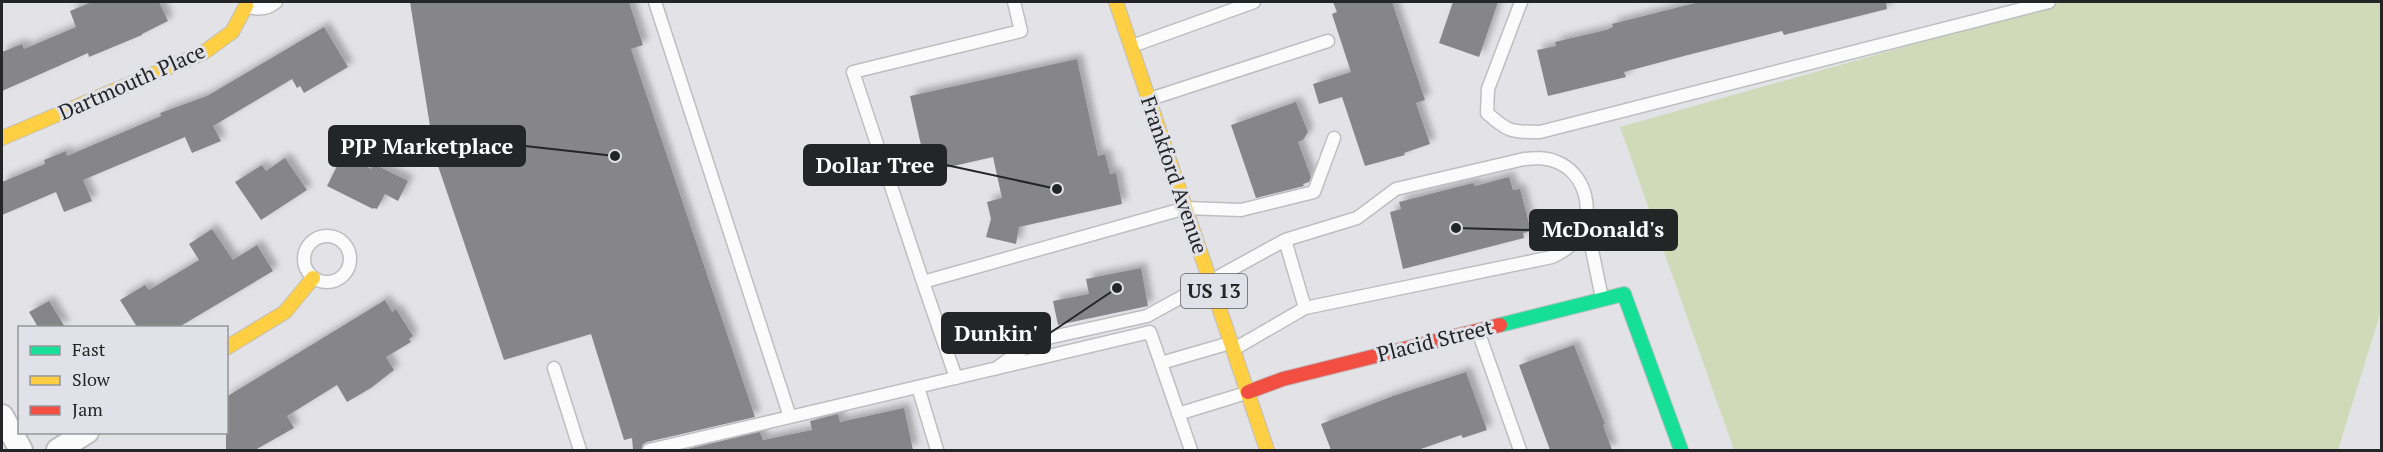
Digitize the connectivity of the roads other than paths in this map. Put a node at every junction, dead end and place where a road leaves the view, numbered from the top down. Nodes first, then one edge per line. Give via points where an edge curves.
1 (276, 2) edge
2 (656, 2) edge
3 (1014, 2) edge
4 (1116, 2) edge
5 (1254, 2) edge
6 (1521, 2) edge
7 (2049, 2) edge
8 (243, 4) edge
9 (1328, 41) dead end
10 (1131, 46) junction
11 (1149, 99) junction
12 (2, 138) edge
13 (1334, 138) dead end
14 (1186, 208) junction
15 (1586, 220) junction
16 (1285, 240) junction
17 (313, 278) dead end
18 (923, 282) junction
19 (1210, 282) junction
20 (1602, 299) junction
21 (1305, 308) junction
22 (1478, 330) junction
23 (1232, 346) junction
24 (228, 347) edge
25 (1161, 363) junction
26 (554, 368) dead end
27 (994, 369) junction
28 (956, 378) junction
29 (918, 387) junction
30 (1248, 392) junction
31 (1178, 414) junction
32 (2, 416) edge
33 (790, 417) junction
34 (84, 434) edge
35 (667, 449) edge
36 (1516, 449) edge
37 (21, 450) edge
38 (58, 450) edge
39 (580, 450) edge
40 (649, 450) edge
41 (937, 450) edge
42 (1191, 450) edge
43 (1267, 450) edge
44 (1681, 450) edge

1 - 8 lane via 264,9
2 - 33 lane
3 - 18 lane via 1021,31 853,72
4 - 10 street, Frankford Avenue / US 13
5 - 10 lane
6 - 7 lane via 1488,89 1487,112 1514,132 1540,132
8 - 12 street, Dartmouth Place via 232,32 203,53
9 - 11 lane
10 - 11 street, Frankford Avenue / US 13
11 - 14 street, Frankford Avenue / US 13
13 - 14 lane via 1314,192 1241,210
14 - 18 lane
14 - 19 street, Frankford Avenue / US 13
15 - 16 lane via 1583,186 1572,172 1558,162 1524,159 1396,189 1357,218
15 - 20 lane
15 - 21 lane via 1580,236 1568,249 1552,257
16 - 19 lane
16 - 21 lane
17 - 24 street via 285,312
18 - 28 lane
19 - 23 street, Frankford Avenue / US 13
19 - 27 lane via 1147,316 1034,341
20 - 22 street, Placid Street
20 - 44 street, Placid Street via 1624,294
21 - 23 lane
22 - 30 street, Placid Street
22 - 36 lane
23 - 25 lane
23 - 30 street, Frankford Avenue / US 13
25 - 27 lane via 1150,332
25 - 31 lane
26 - 39 lane
27 - 28 lane
28 - 29 lane
29 - 33 lane
29 - 41 lane
30 - 31 lane
30 - 43 street, Frankford Avenue / US 13
31 - 42 lane
32 - 37 street
33 - 35 lane
34 - 38 street
35 - 40 lane

